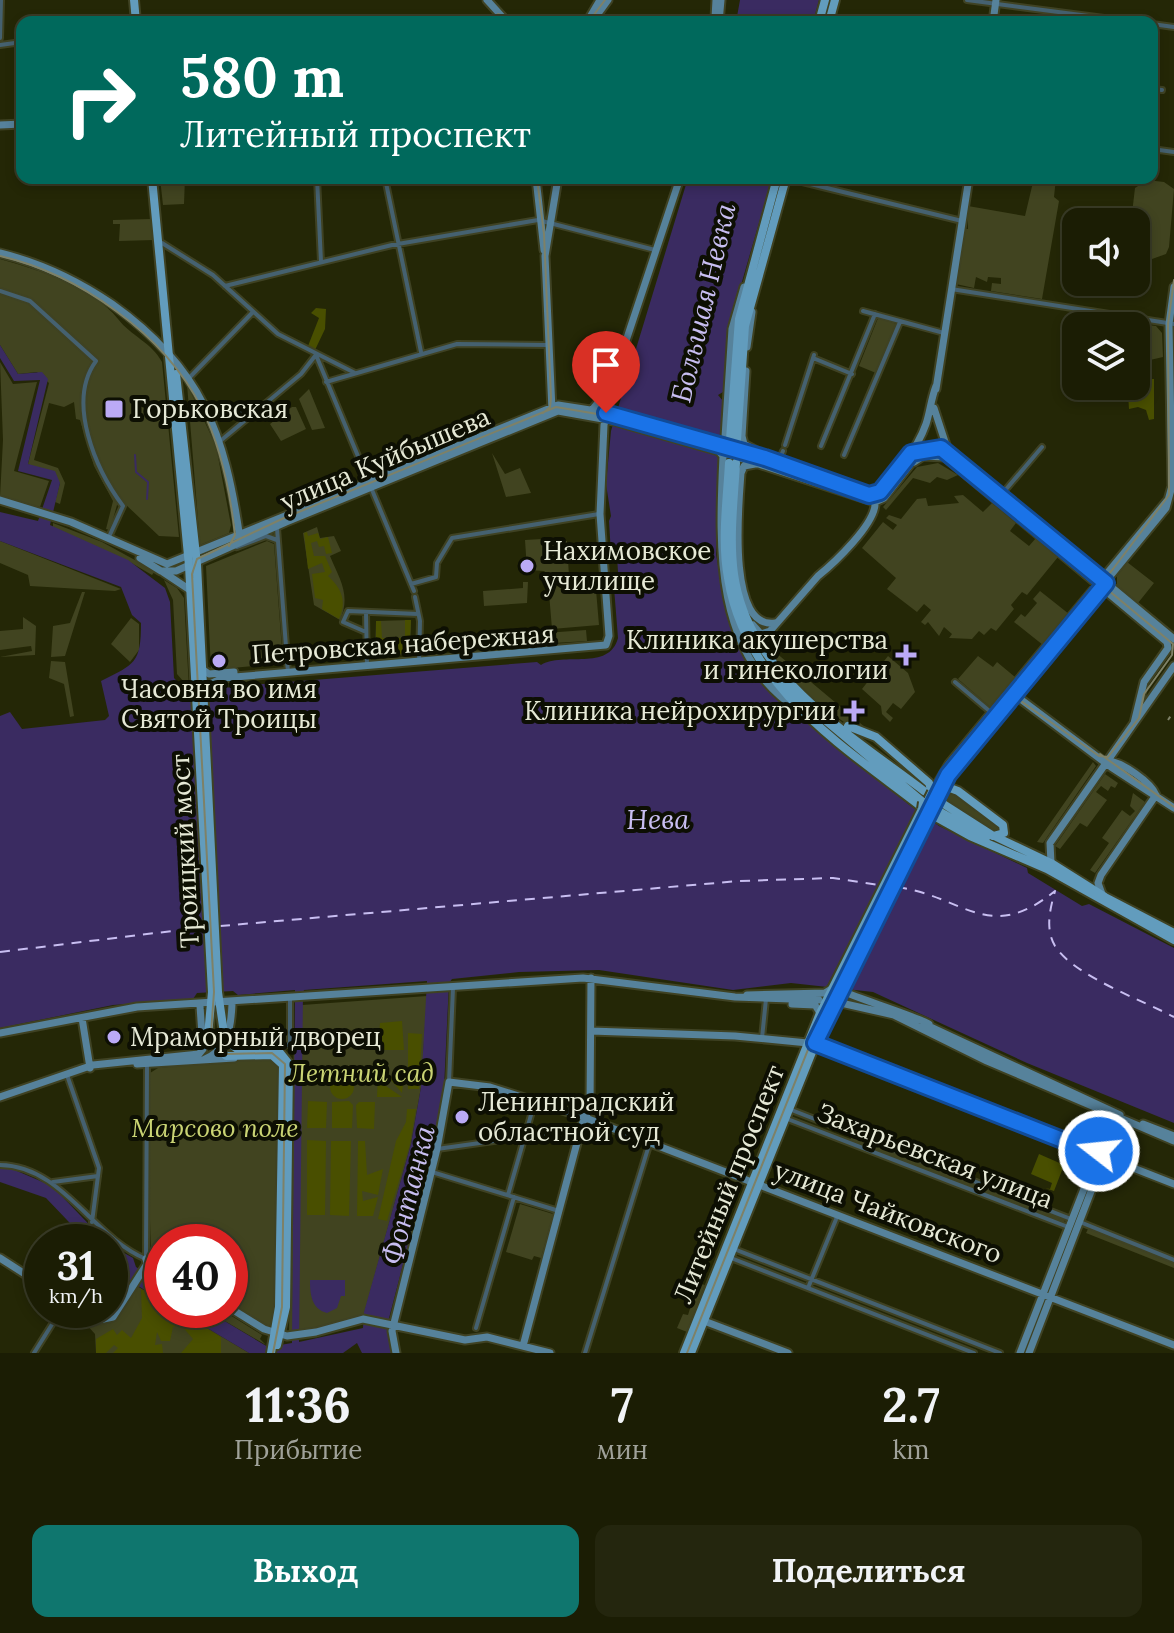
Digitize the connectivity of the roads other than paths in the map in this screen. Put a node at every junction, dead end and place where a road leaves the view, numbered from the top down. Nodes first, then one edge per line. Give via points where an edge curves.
1 (1, 0) edge
2 (487, 0) edge
3 (608, 0) edge
4 (967, 0) edge
5 (824, 1) edge
6 (996, 2) edge
7 (834, 3) edge
8 (502, 16) edge
9 (594, 16) edge
10 (1093, 16) edge
11 (0, 38) edge
12 (1158, 90) edge
13 (1162, 90) dead end
14 (154, 184) edge
15 (155, 184) edge
16 (317, 184) edge
17 (386, 184) edge
18 (537, 184) edge
19 (557, 184) edge
20 (676, 184) edge
21 (776, 184) edge
22 (784, 184) edge
23 (811, 184) edge
24 (968, 184) edge
25 (542, 220) junction
26 (553, 221) junction
27 (962, 221) junction
28 (162, 243) junction
29 (397, 244) junction
30 (654, 250) junction
31 (0, 253) edge
32 (545, 256) junction
33 (759, 257) junction
34 (321, 262) junction
35 (225, 286) junction
36 (1174, 287) edge
37 (951, 289) junction
38 (0, 291) edge
39 (863, 311) dead end
40 (252, 313) junction
41 (875, 314) junction
42 (900, 322) junction
43 (1172, 324) edge
44 (944, 333) junction
45 (162, 337) junction
46 (547, 345) junction
47 (421, 352) junction
48 (171, 354) junction
49 (316, 355) junction
50 (355, 373) junction
51 (852, 374) junction
52 (189, 378) junction
53 (326, 382) junction
54 (936, 386) junction
55 (605, 394) junction
56 (261, 407) junction
57 (204, 408) junction
58 (934, 408) junction
59 (552, 409) junction
60 (591, 410) junction
61 (238, 414) junction
62 (607, 416) junction
63 (242, 423) junction
64 (734, 439) dead end
65 (219, 442) junction
66 (821, 446) dead end
67 (719, 447) junction
68 (1042, 447) dead end
69 (916, 453) junction
70 (844, 455) dead end
71 (949, 456) junction
72 (763, 461) junction
73 (777, 466) junction
74 (1173, 475) edge
75 (368, 485) junction
76 (1174, 493) edge
77 (874, 496) junction
78 (999, 498) junction
79 (1167, 501) junction
80 (0, 502) edge
81 (598, 514) junction
82 (276, 523) junction
83 (108, 539) junction
84 (240, 539) junction
85 (278, 542) junction
86 (229, 549) junction
87 (192, 555) junction
88 (193, 565) junction
89 (161, 571) junction
90 (411, 584) junction
91 (1102, 584) junction
92 (190, 590) junction
93 (737, 591) junction
94 (790, 609) junction
95 (366, 613) junction
96 (418, 614) junction
97 (776, 622) junction
98 (366, 632) junction
99 (1163, 634) junction
100 (1174, 639) edge
101 (755, 653) junction
102 (769, 659) junction
103 (1161, 659) junction
104 (419, 661) junction
105 (367, 665) junction
106 (1173, 667) edge
107 (202, 669) junction
108 (288, 671) junction
109 (218, 676) junction
110 (955, 682) dead end
111 (1141, 691) junction
112 (1011, 693) junction
113 (201, 697) junction
114 (1151, 698) junction
115 (802, 712) junction
116 (993, 714) junction
117 (830, 717) junction
118 (1134, 723) junction
119 (879, 740) junction
120 (1116, 749) junction
121 (871, 751) junction
122 (1108, 761) junction
123 (1124, 768) junction
124 (1156, 795) junction
125 (931, 800) junction
126 (1174, 808) edge
127 (992, 835) junction
128 (1051, 863) junction
129 (1102, 895) junction
130 (1174, 933) edge
131 (1174, 940) edge
132 (591, 978) junction
133 (451, 987) junction
134 (836, 988) junction
135 (745, 995) junction
136 (300, 997) junction
137 (216, 999) junction
138 (766, 999) junction
139 (232, 1004) junction
140 (200, 1006) junction
141 (131, 1009) junction
142 (824, 1011) junction
143 (82, 1018) junction
144 (202, 1024) junction
145 (591, 1031) junction
146 (941, 1032) junction
147 (0, 1033) edge
148 (931, 1033) junction
149 (208, 1035) junction
150 (762, 1038) junction
151 (225, 1040) junction
152 (812, 1044) junction
153 (272, 1048) junction
154 (203, 1049) junction
155 (218, 1051) junction
156 (281, 1056) junction
157 (234, 1058) junction
158 (201, 1061) junction
159 (147, 1062) junction
160 (91, 1067) junction
161 (67, 1075) junction
162 (449, 1082) junction
163 (0, 1097) edge
164 (535, 1100) junction
165 (784, 1113) junction
166 (1117, 1117) junction
167 (586, 1118) junction
168 (581, 1129) junction
169 (525, 1136) junction
170 (1174, 1139) edge
171 (650, 1142) junction
172 (437, 1149) junction
173 (900, 1152) junction
174 (1101, 1157) junction
175 (897, 1161) junction
176 (0, 1165) edge
177 (432, 1172) junction
178 (955, 1173) junction
179 (98, 1176) junction
180 (53, 1182) junction
181 (755, 1182) junction
182 (951, 1182) junction
183 (1174, 1186) edge
184 (1009, 1195) junction
185 (511, 1196) junction
186 (1006, 1203) junction
187 (559, 1211) junction
188 (838, 1214) junction
189 (92, 1222) junction
190 (146, 1224) edge
191 (1075, 1225) junction
192 (728, 1253) junction
193 (0, 1258) edge
194 (144, 1258) edge
195 (1174, 1260) edge
196 (144, 1263) edge
197 (24, 1273) edge
198 (812, 1279) junction
199 (132, 1283) junction
200 (808, 1288) junction
201 (128, 1289) edge
202 (128, 1290) edge
203 (1047, 1296) junction
204 (887, 1308) junction
205 (883, 1317) junction
206 (701, 1321) junction
207 (248, 1323) edge
208 (389, 1324) junction
209 (50, 1328) edge
210 (476, 1328) dead end
211 (275, 1343) edge
212 (1174, 1345) edge
213 (523, 1346) junction
214 (34, 1353) edge
215 (396, 1353) edge
216 (550, 1353) edge
217 (585, 1353) edge
218 (684, 1353) edge
219 (691, 1353) edge
220 (780, 1353) edge
221 (788, 1353) edge
222 (974, 1353) edge
223 (1000, 1353) edge
224 (1020, 1353) edge
225 (1029, 1353) edge

1 - 11 street
2 - 8 main road
3 - 9 main road
4 - 6 street
5 - 7 main road via 828,7
6 - 10 street
12 - 13 street
14 - 45 main road
15 - 28 main road
16 - 34 street
17 - 29 street
18 - 25 main road
19 - 26 main road
20 - 30 main road
21 - 33 main road
22 - 33 main road
23 - 27 street
24 - 27 main road
25 - 26 street
25 - 29 street
25 - 32 main road
26 - 30 street
26 - 32 main road
27 - 37 main road
28 - 35 street
28 - 48 main road
29 - 34 street
29 - 47 street
30 - 55 main road
30 - 62 main road
31 - 45 main road via 85,286
32 - 46 main road
33 - 64 main road via 744,336
33 - 67 main road via 732,329 725,437
33 - 72 main road via 742,436
34 - 35 street
35 - 40 street
36 - 43 main road
37 - 43 street
37 - 44 main road
38 - 83 street via 30,301 96,361 84,388 87,422 99,463 123,506
39 - 41 street
40 - 49 street
40 - 52 street
41 - 42 street
41 - 51 street
42 - 44 street
42 - 70 street
43 - 74 main road
44 - 54 main road
45 - 48 main road
46 - 47 street via 457,344
46 - 59 main road
47 - 50 street
48 - 52 main road
48 - 87 main road
49 - 50 street
49 - 53 street
49 - 56 street
50 - 53 street
51 - 66 street
51 - 73 street via 813,356
52 - 57 main road
53 - 75 street
54 - 58 main road
54 - 69 main road
55 - 60 main road
55 - 62 main road
56 - 61 street
56 - 63 street
57 - 61 street
57 - 65 main road
58 - 69 main road
58 - 71 main road
59 - 60 main road, улица Куйбышева
59 - 62 main road, улица Куйбышева
59 - 75 main road, улица Куйбышева
60 - 62 main road, улица Куйбышева
61 - 63 street
62 - 67 main road
62 - 81 main road
63 - 65 street
65 - 84 main road
67 - 72 main road
67 - 115 main road via 720,555 729,609 758,669
68 - 78 street
69 - 71 main road via 939,448
69 - 77 main road via 884,498
71 - 78 main road
72 - 73 main road
72 - 97 main road via 741,470 738,557 744,591 758,618
73 - 77 main road
74 - 79 main road
75 - 82 main road, улица Куйбышева
75 - 90 street
76 - 79 street
77 - 94 main road via 870,519
78 - 91 main road
79 - 91 main road
80 - 83 main road
81 - 90 street via 452,538 437,563 436,577
81 - 104 main road, Петровская набережная via 607,639 597,645
82 - 84 main road, улица Куйбышева
82 - 85 street
83 - 87 main road, улица Куйбышева via 161,564
83 - 89 main road
84 - 86 main road, улица Куйбышева
84 - 87 main road, улица Куйбышева
85 - 86 street via 266,536
85 - 108 street
86 - 88 main road, улица Куйбышева
87 - 88 main road
88 - 89 main road, улица Куйбышева
88 - 92 main road
88 - 107 main road
89 - 92 main road
90 - 96 street
91 - 99 main road
91 - 112 main road
91 - 112 main road
92 - 113 main road
93 - 97 main road via 758,632 767,633
93 - 101 main road via 732,463 727,577
93 - 102 main road
94 - 97 main road
94 - 102 main road via 768,639
95 - 96 street
95 - 98 street
95 - 98 street via 348,611 343,622
96 - 104 street
98 - 105 street
99 - 100 main road
99 - 103 main road via 1168,646
101 - 115 main road
101 - 125 main road via 798,699
102 - 117 main road
103 - 106 main road
103 - 111 main road
104 - 105 main road, Петровская набережная
105 - 108 main road, Петровская набережная
106 - 114 main road
107 - 109 main road, Петровская набережная
107 - 113 main road
108 - 109 main road, Петровская набережная
109 - 113 main road, Петровская набережная
110 - 116 street
111 - 114 main road
111 - 118 main road
112 - 116 main road
112 - 122 main road
113 - 137 main road, Троицкий мост
114 - 118 main road
115 - 125 main road
116 - 125 main road
117 - 119 main road
117 - 121 main road
118 - 120 main road
119 - 121 main road via 872,740
119 - 125 main road
120 - 122 main road
120 - 123 main road
121 - 125 main road
122 - 123 main road
122 - 124 main road
122 - 128 main road via 1050,843
123 - 124 main road
124 - 126 main road
124 - 129 main road via 1101,875
125 - 127 main road
125 - 127 main road via 956,789 999,821 1004,833
125 - 131 main road via 1007,852
125 - 134 main road, Литейный проспект
127 - 128 main road
128 - 129 main road
129 - 130 main road
132 - 133 main road
132 - 138 main road
132 - 145 main road
133 - 135 main road via 598,974
133 - 136 main road
133 - 162 street
134 - 135 main road via 825,993
134 - 142 main road, Литейный проспект
134 - 146 main road via 902,1010
135 - 138 main road via 820,999
136 - 137 main road
136 - 139 main road
136 - 153 street via 290,1044
137 - 139 main road
137 - 140 main road
137 - 141 main road
137 - 149 main road
137 - 151 main road
138 - 142 main road via 815,1005
138 - 150 street
139 - 151 main road
140 - 141 main road
140 - 144 main road
141 - 143 main road
142 - 148 main road via 839,1007 874,1013
142 - 152 main road, Литейный проспект
143 - 147 main road
143 - 160 main road
144 - 149 main road
144 - 154 main road
145 - 150 main road
145 - 167 main road
146 - 148 main road via 894,1012 842,1001 894,1015
146 - 166 main road
148 - 166 main road
149 - 154 main road
149 - 155 main road
150 - 152 main road
151 - 153 main road via 243,1051
151 - 155 main road
152 - 165 main road, Литейный проспект
152 - 174 main road
153 - 156 main road
154 - 159 main road
155 - 157 main road
155 - 158 main road
156 - 157 main road
156 - 211 main road via 280,1304
157 - 158 main road
158 - 159 main road
159 - 160 main road
159 - 190 street
160 - 161 main road
161 - 163 main road
161 - 179 street
162 - 164 main road, улица Чайковского
162 - 172 main road
164 - 167 main road, улица Чайковского
164 - 169 street
165 - 173 street, Захарьевская улица
165 - 175 street, Захарьевская улица
165 - 181 main road, Литейный проспект
166 - 170 main road
166 - 174 main road
167 - 168 main road
167 - 171 main road, улица Чайковского
168 - 169 street
168 - 187 main road
169 - 172 street
169 - 185 street
171 - 181 main road, улица Чайковского
171 - 217 street
172 - 177 main road
173 - 175 street
173 - 178 street, Захарьевская улица
174 - 183 main road
174 - 191 main road
175 - 182 street, Захарьевская улица
176 - 180 street
177 - 185 street
177 - 208 main road
178 - 182 street
178 - 184 street, Захарьевская улица
179 - 180 street
179 - 189 street
180 - 189 street
181 - 188 main road, улица Чайковского
181 - 192 main road, Литейный проспект
182 - 186 street, Захарьевская улица
184 - 186 street
184 - 191 street, Захарьевская улица
185 - 187 street
185 - 210 street
186 - 191 street, Захарьевская улица
187 - 213 main road
188 - 198 street
188 - 203 main road, улица Чайковского
189 - 194 street
191 - 195 street, Захарьевская улица
191 - 203 main road
192 - 198 street
192 - 200 street
192 - 206 main road, Литейный проспект
193 - 197 main road
196 - 199 main road
198 - 200 street
198 - 204 street
199 - 201 main road
199 - 202 main road
200 - 205 street
203 - 212 main road, улица Чайковского
203 - 224 main road
203 - 225 main road
204 - 205 street
204 - 223 street
205 - 222 street
206 - 218 main road, Литейный проспект
206 - 219 main road, Литейный проспект
206 - 220 main road
206 - 221 main road
207 - 211 main road
208 - 211 main road via 363,1322
208 - 213 main road
208 - 215 main road
209 - 214 street
213 - 216 main road

